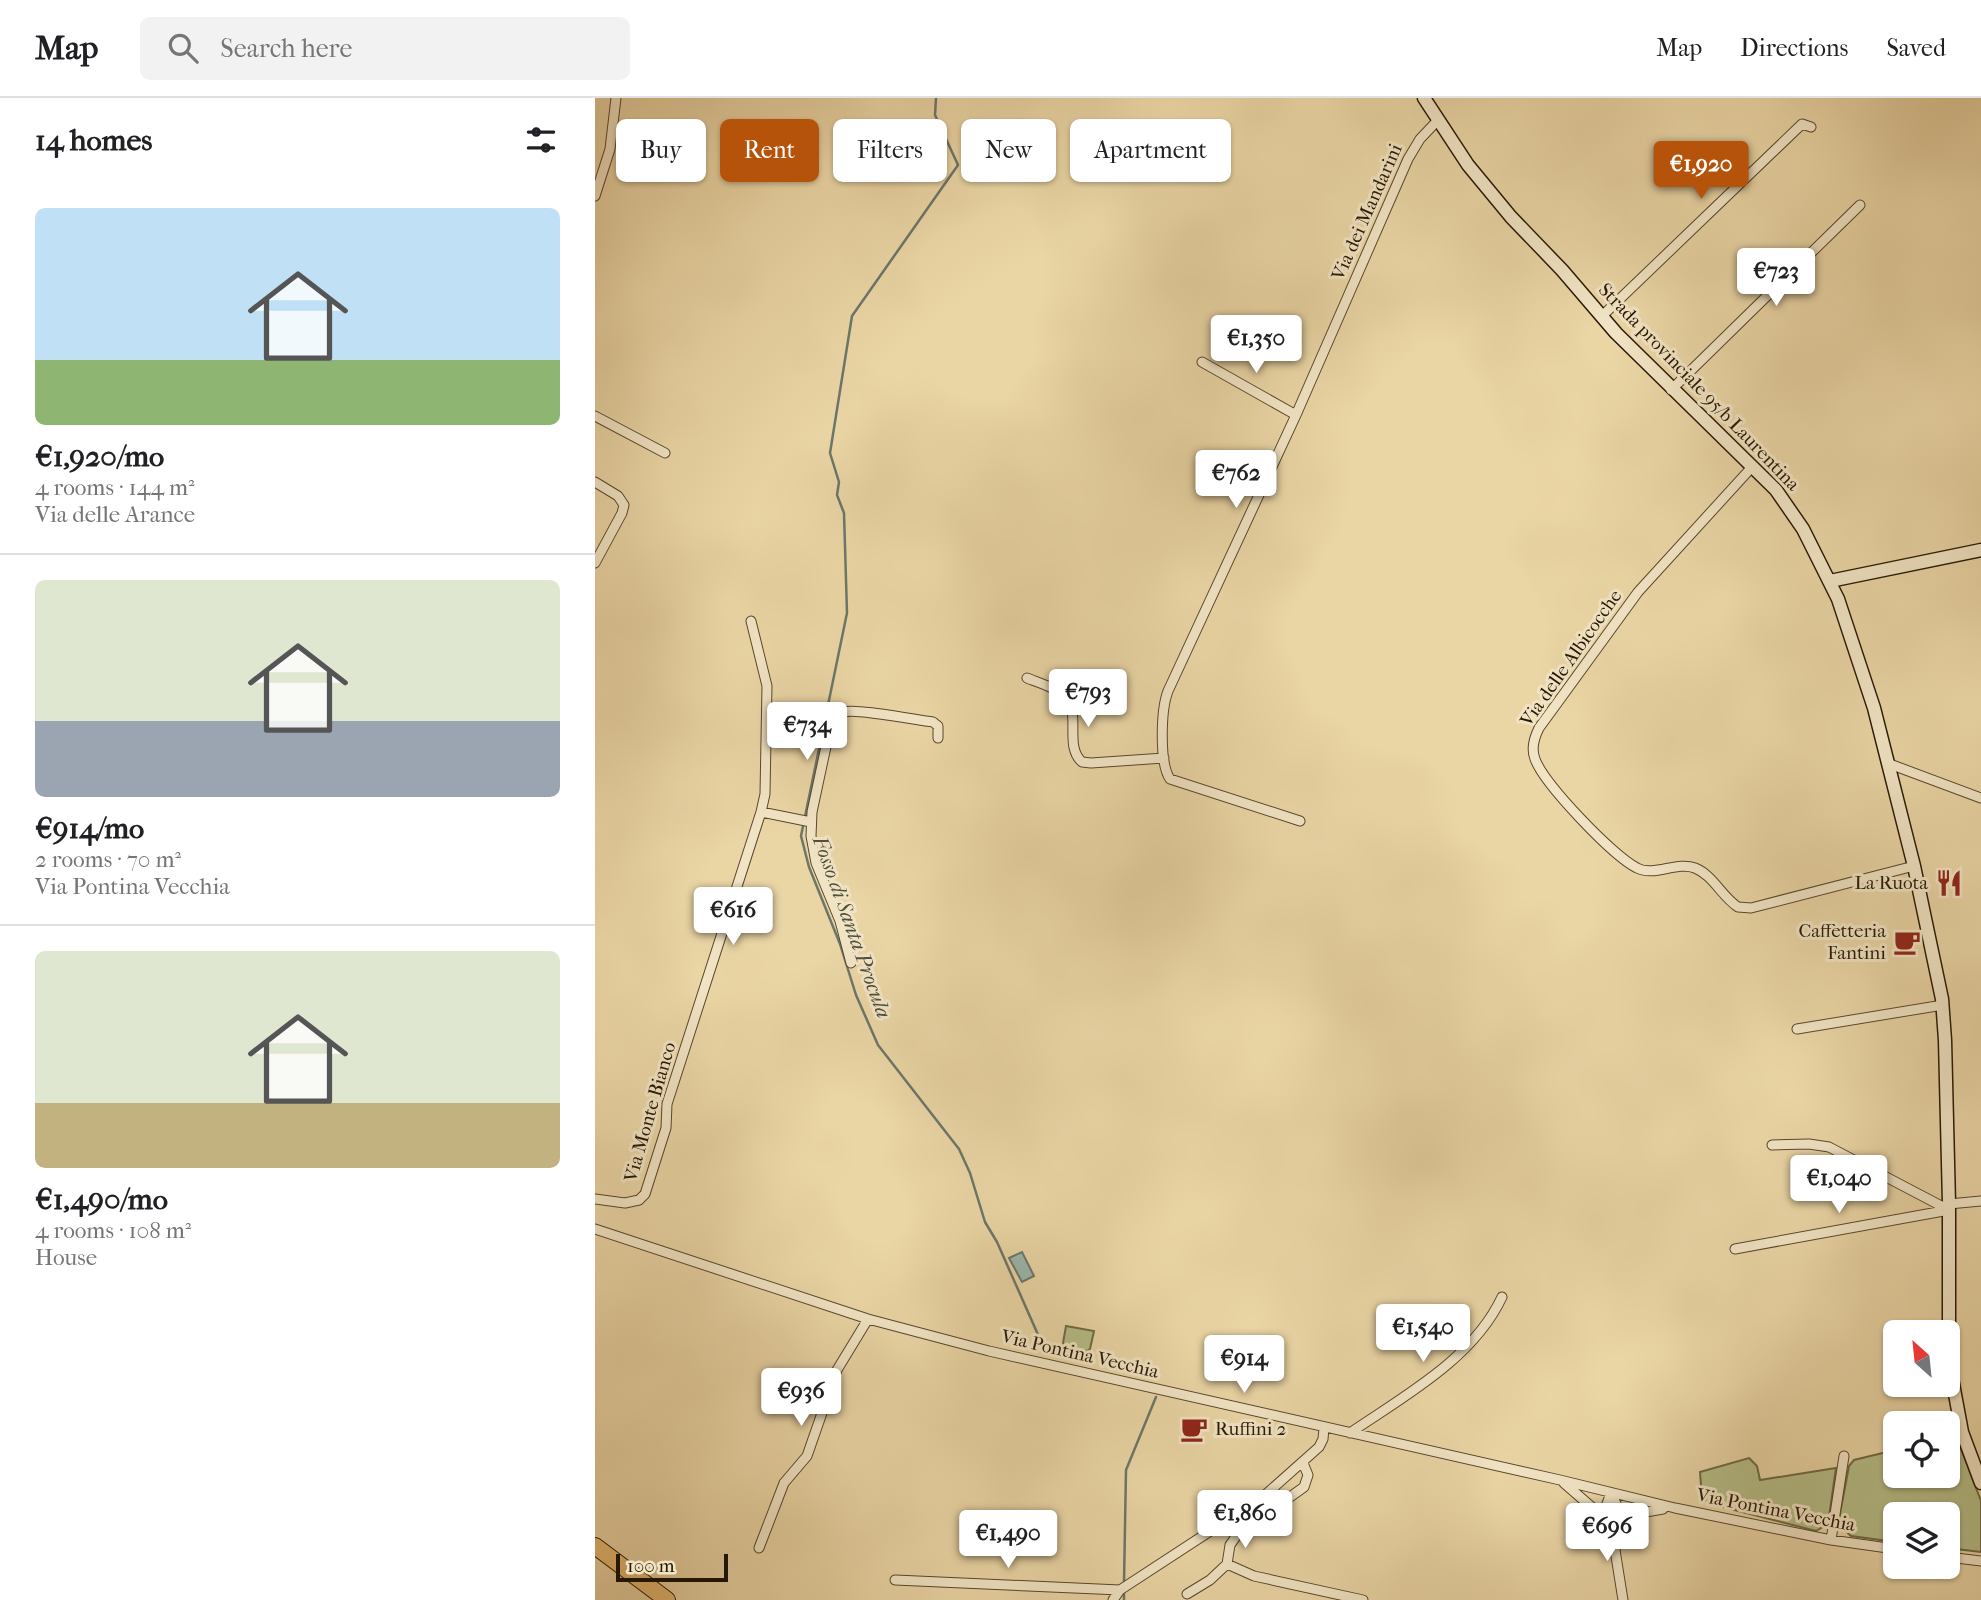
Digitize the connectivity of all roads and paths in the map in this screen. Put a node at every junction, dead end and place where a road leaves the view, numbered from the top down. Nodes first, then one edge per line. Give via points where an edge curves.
1 (616, 98) edge
2 (1424, 98) edge
3 (1438, 120) junction
4 (1811, 127) dead end
5 (595, 196) edge
6 (1860, 205) dead end
7 (1601, 317) junction
8 (1202, 362) dead end
9 (1671, 390) junction
10 (1296, 415) junction
11 (595, 416) edge
12 (665, 453) dead end
13 (1752, 467) junction
14 (595, 482) edge
15 (1981, 550) edge
16 (595, 563) edge
17 (1830, 581) junction
18 (751, 621) dead end
19 (1027, 678) dead end
20 (938, 738) dead end
21 (1164, 758) junction
22 (1887, 763) junction
23 (1981, 798) edge
24 (761, 812) junction
25 (1300, 821) dead end
26 (810, 822) junction
27 (1914, 866) junction
28 (851, 963) dead end
29 (1943, 1004) junction
30 (1797, 1029) dead end
31 (1772, 1145) dead end
32 (595, 1199) edge
33 (1981, 1201) edge
34 (1949, 1207) junction
35 (595, 1229) edge
36 (1735, 1249) dead end
37 (1502, 1297) dead end
38 (868, 1319) junction
39 (1324, 1428) junction
40 (1350, 1433) junction
41 (1844, 1456) dead end
42 (1303, 1463) junction
43 (1560, 1480) junction
44 (1981, 1483) edge
45 (1611, 1493) junction
46 (1675, 1508) junction
47 (1622, 1525) junction
48 (1606, 1531) junction
49 (1831, 1540) junction
50 (595, 1546) edge
51 (1883, 1547) edge
52 (759, 1548) dead end
53 (1615, 1550) junction
54 (1960, 1558) edge
55 (595, 1559) edge
56 (1981, 1561) edge
57 (1227, 1564) junction
58 (895, 1580) dead end
59 (1120, 1590) junction
60 (1187, 1594) dead end
61 (651, 1600) edge
62 (667, 1600) edge
63 (1113, 1600) edge
64 (1363, 1600) edge
65 (1623, 1600) edge

1 - 5 street via 610,149
2 - 3 main road, Strada provinciale 95/b Laurentina
3 - 7 main road, Strada provinciale 95/b Laurentina via 1495,199
3 - 10 street, Via dei Mandarini via 1410,155
4 - 7 street via 1802,124
6 - 9 street
7 - 9 main road, Strada provinciale 95/b Laurentina
8 - 10 street
9 - 13 main road, Strada provinciale 95/b Laurentina
10 - 21 street, Via dei Mandarini via 1168,691 1163,710
11 - 12 street
13 - 17 main road, Strada provinciale 95/b Laurentina via 1775,488 1797,519
13 - 27 street, Via delle Albicocche via 1633,599 1539,729 1533,745 1535,761 1586,826 1634,866 1646,870 1695,868 1738,907 1751,908
14 - 16 street via 624,505
15 - 17 main road
17 - 22 main road, Strada provinciale 95/b Laurentina via 1861,665
18 - 24 street, Via Monte Bianco via 767,686
19 - 21 street via 1067,699 1075,752 1082,762
20 - 26 street via 938,726 933,722 854,711 839,715 829,728
21 - 25 street via 1171,780
22 - 23 street
22 - 27 main road, Strada provinciale 95/b Laurentina
24 - 26 street
24 - 32 street, Via Monte Bianco via 667,1104 666,1129 648,1189 629,1203
26 - 28 street via 814,857
27 - 29 main road, Strada provinciale 95/b Laurentina
29 - 30 street
29 - 34 main road, Strada provinciale 95/b Laurentina
31 - 34 street via 1829,1147
33 - 34 street
34 - 36 street
34 - 44 main road, Strada provinciale 95/b Laurentina via 1951,1378 1962,1432
35 - 38 street, Via Pontina Vecchia
37 - 40 street via 1484,1328 1444,1367
38 - 39 street, Via Pontina Vecchia
38 - 52 street via 837,1370 807,1456 783,1483
39 - 40 street, Via Pontina Vecchia
39 - 42 street via 1322,1443
40 - 43 street, Via Pontina Vecchia
41 - 49 street
42 - 57 street via 1308,1475 1304,1487 1237,1535
42 - 59 street via 1264,1496
43 - 45 street, Via Pontina Vecchia
43 - 48 street via 1591,1506
45 - 46 street, Via Pontina Vecchia
45 - 47 street
45 - 48 street via 1604,1513
46 - 47 street via 1640,1513
46 - 49 street, Via Pontina Vecchia
47 - 53 street
48 - 53 street
49 - 51 street, Via Pontina Vecchia
50 - 62 highway
53 - 65 street
54 - 56 street
55 - 61 highway
57 - 60 street
57 - 64 street via 1254,1576
58 - 59 street
59 - 63 street

